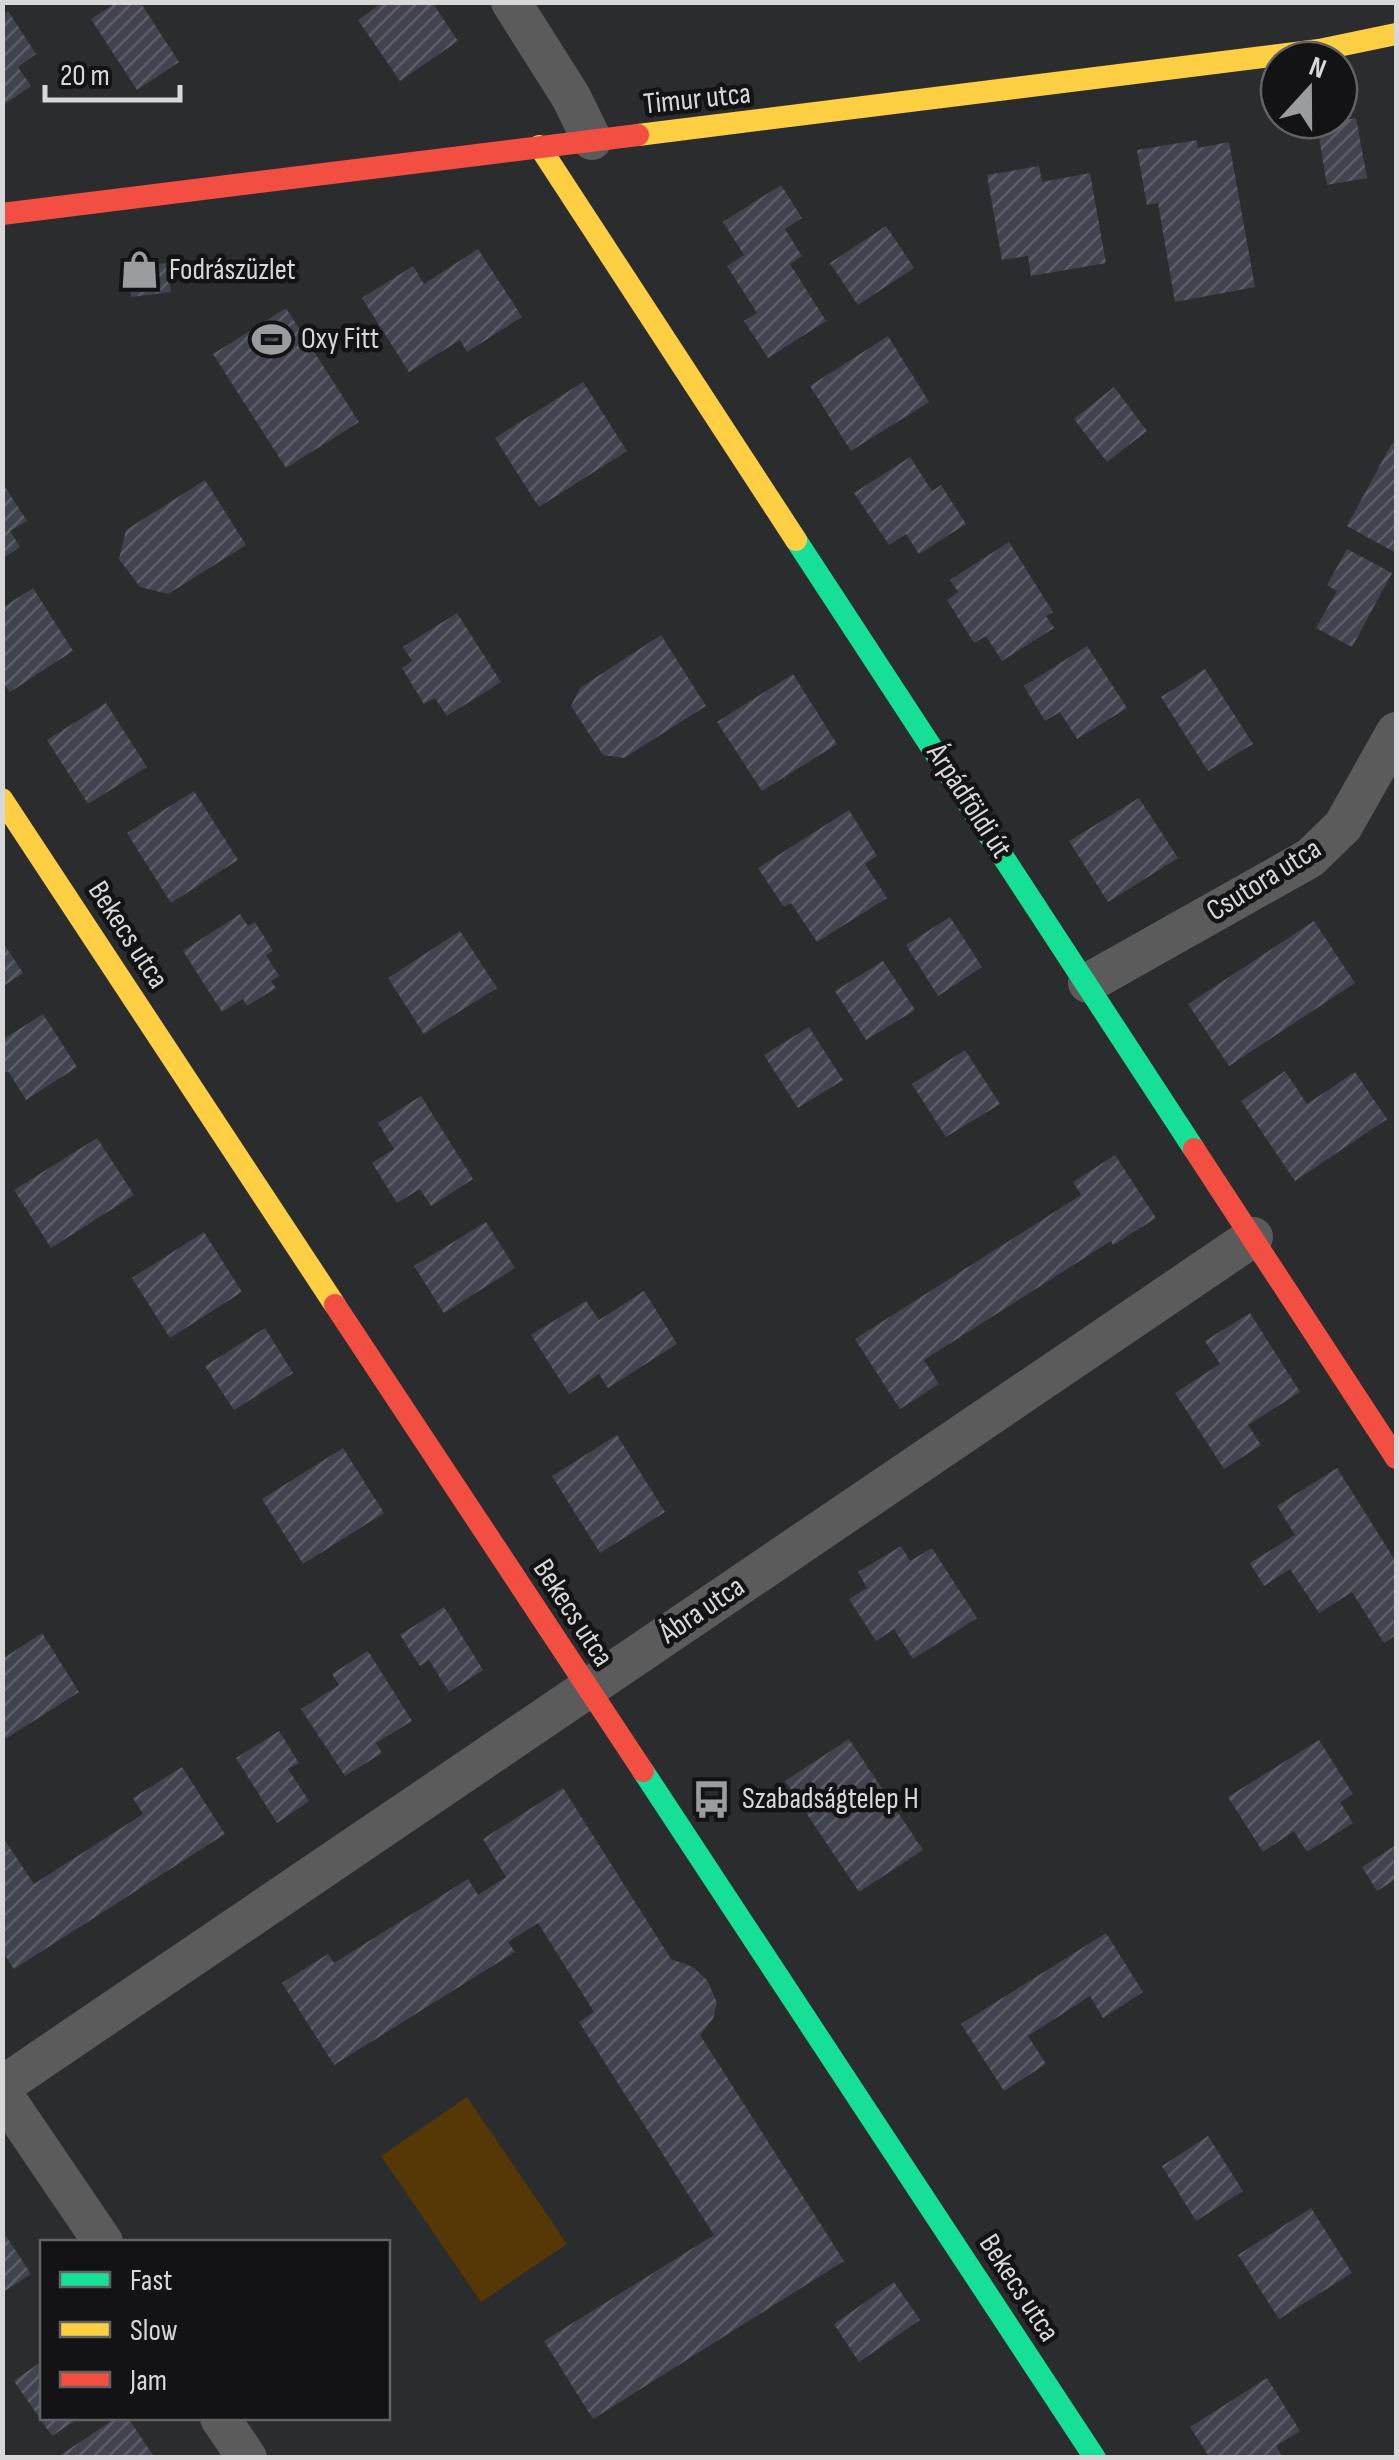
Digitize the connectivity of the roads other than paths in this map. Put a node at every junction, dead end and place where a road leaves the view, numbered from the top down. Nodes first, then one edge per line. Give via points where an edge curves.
1 (511, 2) edge
2 (1396, 34) edge
3 (592, 140) junction
4 (539, 146) junction
5 (2, 214) edge
6 (1396, 732) edge
7 (2, 799) edge
8 (1088, 983) junction
9 (1253, 1237) junction
10 (1396, 1458) edge
11 (586, 1688) junction
12 (2, 2089) edge
13 (102, 2240) edge
14 (221, 2420) edge
15 (246, 2458) edge
16 (1095, 2458) edge

1 - 3 street
2 - 3 street, Timur utca via 1300,53
3 - 4 street, Timur utca
4 - 5 street, Timur utca
4 - 8 street, Árpádföldi út
6 - 8 street, Csutora utca via 1343,826 1310,858
7 - 11 street, Bekecs utca
8 - 9 street, Árpádföldi út
9 - 10 street, Árpádföldi út
9 - 11 street, Ábra utca
11 - 12 street, Ábra utca
11 - 16 street, Bekecs utca
12 - 13 street
14 - 15 street

